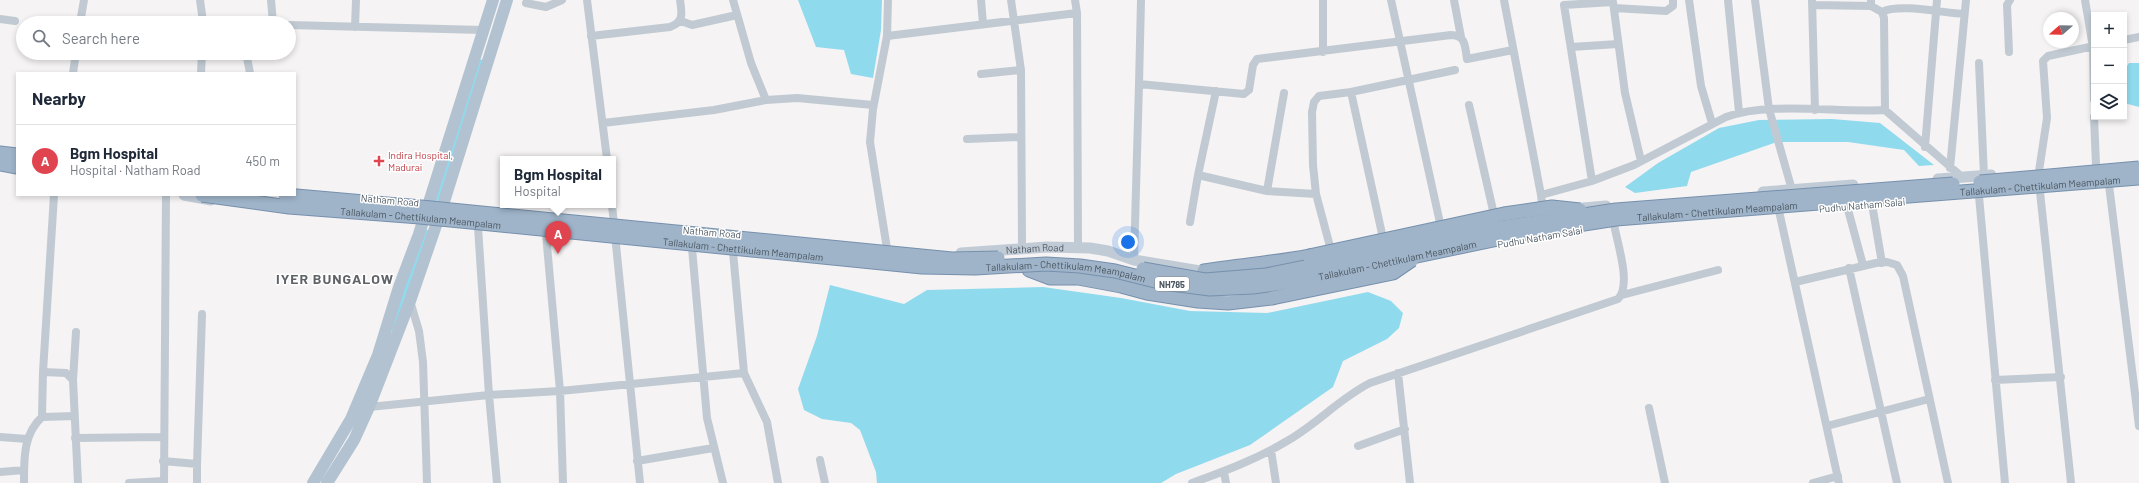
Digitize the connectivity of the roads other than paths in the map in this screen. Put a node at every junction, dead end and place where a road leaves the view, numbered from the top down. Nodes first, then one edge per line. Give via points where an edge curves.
1 (84, 0) edge
2 (200, 0) edge
3 (270, 0) edge
4 (356, 0) edge
5 (493, 0) edge
6 (507, 0) edge
7 (562, 0) edge
8 (587, 0) edge
9 (680, 0) edge
10 (733, 0) edge
11 (888, 0) edge
12 (981, 0) edge
13 (1011, 0) edge
14 (1075, 0) edge
15 (1141, 0) edge
16 (1323, 0) edge
17 (1392, 0) edge
18 (1454, 0) edge
19 (1504, 0) edge
20 (1673, 0) edge
21 (1689, 0) edge
22 (1728, 0) edge
23 (1755, 0) edge
24 (1937, 0) edge
25 (1966, 0) edge
26 (2010, 0) edge
27 (2084, 0) edge
28 (526, 3) dead end
29 (1564, 3) edge
30 (1613, 3) edge
31 (1812, 3) edge
32 (1871, 3) edge
33 (1882, 12) junction
34 (1935, 12) junction
35 (1077, 13) junction
36 (1964, 14) junction
37 (737, 15) junction
38 (81, 16) edge
39 (202, 16) edge
40 (271, 16) edge
41 (0, 19) edge
42 (15, 21) dead end
43 (681, 21) junction
44 (1014, 21) junction
45 (983, 24) junction
46 (296, 25) edge
47 (354, 27) junction
48 (483, 30) junction
49 (591, 36) junction
50 (887, 36) junction
51 (2091, 36) edge
52 (1461, 37) junction
53 (2139, 37) edge
54 (2127, 39) edge
55 (1400, 43) junction
56 (1618, 44) junction
57 (2091, 46) edge
58 (1571, 47) junction
59 (2093, 48) edge
60 (1513, 50) junction
61 (1323, 52) junction
62 (2009, 52) dead end
63 (75, 60) edge
64 (202, 60) edge
65 (247, 60) edge
66 (1979, 63) dead end
67 (1021, 70) junction
68 (1455, 70) dead end
69 (73, 72) edge
70 (201, 72) edge
71 (250, 72) edge
72 (981, 74) dead end
73 (1408, 80) junction
74 (1139, 84) junction
75 (2094, 84) edge
76 (1216, 91) junction
77 (1351, 92) junction
78 (1284, 93) dead end
79 (766, 100) junction
80 (873, 105) junction
81 (1469, 105) dead end
82 (1769, 109) junction
83 (1815, 110) junction
84 (1885, 110) junction
85 (1739, 112) junction
86 (2094, 120) edge
87 (603, 122) junction
88 (1712, 123) junction
89 (1021, 137) junction
90 (967, 139) dead end
91 (1925, 147) junction
92 (0, 149) edge
93 (16, 152) edge
94 (0, 153) edge
95 (16, 155) edge
96 (607, 156) edge
97 (1641, 162) junction
98 (2139, 162) edge
99 (0, 164) edge
100 (2096, 166) junction
101 (16, 167) edge
102 (0, 168) edge
103 (1950, 168) junction
104 (2139, 168) edge
105 (16, 170) edge
106 (2039, 171) junction
107 (1198, 175) junction
108 (1984, 176) junction
109 (1962, 177) junction
110 (2139, 178) edge
111 (1592, 181) junction
112 (2139, 182) edge
113 (2109, 185) junction
114 (1792, 190) junction
115 (1267, 191) junction
116 (296, 192) edge
117 (2040, 192) junction
118 (1316, 194) junction
119 (1541, 195) junction
120 (54, 196) edge
121 (166, 196) edge
122 (191, 196) edge
123 (209, 196) edge
124 (296, 196) edge
125 (1979, 196) junction
126 (428, 203) junction
127 (1872, 204) junction
128 (443, 205) junction
129 (1847, 206) junction
130 (612, 208) edge
131 (1779, 211) junction
132 (1600, 212) junction
133 (1543, 213) junction
134 (1495, 220) junction
135 (423, 221) junction
136 (438, 222) junction
137 (614, 222) junction
138 (1190, 222) dead end
139 (1614, 224) junction
140 (478, 227) junction
141 (1442, 232) junction
142 (546, 234) junction
143 (616, 240) junction
144 (1384, 244) junction
145 (1078, 247) junction
146 (692, 248) junction
147 (1022, 248) junction
148 (887, 249) junction
149 (733, 252) junction
150 (1333, 255) junction
151 (1419, 256) junction
152 (1132, 259) junction
153 (1882, 262) junction
154 (1863, 265) junction
155 (889, 266) junction
156 (1850, 268) junction
157 (922, 270) joint
158 (1029, 270) junction
159 (1718, 270) dead end
160 (1204, 272) junction
161 (1795, 282) junction
162 (1622, 295) junction
163 (410, 301) junction
164 (202, 314) dead end
165 (76, 332) dead end
166 (43, 372) junction
167 (1398, 372) junction
168 (744, 373) junction
169 (2061, 376) junction
170 (703, 378) junction
171 (73, 380) junction
172 (1995, 380) junction
173 (631, 385) junction
174 (560, 391) junction
175 (489, 395) junction
176 (1929, 399) junction
177 (423, 403) junction
178 (369, 407) junction
179 (1649, 408) dead end
180 (1879, 411) junction
181 (74, 416) junction
182 (42, 417) junction
183 (1827, 426) junction
184 (2139, 426) edge
185 (1405, 429) junction
186 (0, 437) edge
187 (163, 437) junction
188 (75, 438) junction
189 (27, 439) junction
190 (1358, 446) dead end
191 (713, 448) junction
192 (1271, 450) junction
193 (820, 460) dead end
194 (163, 461) junction
195 (637, 461) junction
196 (197, 464) junction
197 (24, 470) junction
198 (0, 472) edge
199 (1224, 472) junction
200 (1838, 480) edge
201 (164, 482) edge
202 (24, 483) edge
203 (78, 483) edge
204 (129, 483) edge
205 (197, 483) edge
206 (313, 483) edge
207 (327, 483) edge
208 (427, 483) edge
209 (497, 483) edge
210 (563, 483) edge
211 (640, 483) edge
212 (723, 483) edge
213 (778, 483) edge
214 (825, 483) edge
215 (1192, 483) edge
216 (1226, 483) edge
217 (1276, 483) edge
218 (1410, 483) edge
219 (1665, 483) edge
220 (1814, 483) edge
221 (1897, 483) edge
222 (1948, 483) edge
223 (2005, 483) edge
224 (2072, 483) edge

1 - 38 street
2 - 39 street
3 - 40 street
4 - 47 street
5 - 48 main road
6 - 128 main road
7 - 28 street via 546,7
8 - 49 street
9 - 43 street
10 - 37 street
11 - 50 street
12 - 45 street
13 - 44 street
14 - 35 street
15 - 74 street
16 - 61 street
17 - 55 street
18 - 52 street
19 - 60 street
20 - 30 street via 1673,6 1666,11
21 - 88 street via 1701,86
22 - 85 street
23 - 82 street
24 - 34 street
25 - 36 street
26 - 62 street via 2007,5
27 - 51 street
29 - 30 street
29 - 58 street
30 - 56 street
31 - 32 street
31 - 83 street
32 - 33 street
33 - 34 street via 1900,8
33 - 84 street
34 - 36 street
34 - 91 street
35 - 44 street
35 - 145 street
36 - 103 street
37 - 43 street via 692,25
37 - 79 street via 751,63
41 - 42 street
43 - 49 street via 670,27
44 - 45 street
44 - 67 street
45 - 50 street
46 - 47 street
47 - 48 street
48 - 126 main road
49 - 87 street
50 - 80 street
52 - 55 street
52 - 60 street via 1467,59
53 - 54 street
55 - 61 street
55 - 73 street
56 - 58 street
56 - 97 street via 1625,92
57 - 106 street via 2048,56 2043,61 2047,118
58 - 111 street
59 - 75 street
60 - 119 street
61 - 76 street via 1258,59 1253,64 1249,90 1244,94
63 - 69 street
64 - 70 street
65 - 71 street
66 - 108 street
67 - 72 street
67 - 89 street
68 - 73 street
73 - 77 street
73 - 141 street
74 - 76 street
74 - 152 street
76 - 107 street
77 - 118 street via 1319,96 1314,102 1313,165
77 - 144 street
78 - 115 street
79 - 80 street via 804,98
79 - 87 street via 714,110
80 - 148 street via 870,142
81 - 134 street
82 - 83 street
82 - 85 street
82 - 114 street
83 - 84 street
84 - 91 street
85 - 88 street
86 - 100 street
87 - 96 street
88 - 97 street
89 - 90 street
89 - 147 street
91 - 103 street
92 - 93 main road
94 - 95 highway
97 - 111 street
98 - 100 main road, Pudhu Natham Salai
99 - 101 highway
100 - 106 main road, Pudhu Natham Salai
102 - 105 main road
103 - 109 street
104 - 132 highway, Tallakulam - Chettikulam Meampalam / NH785, bridge
106 - 108 main road, Pudhu Natham Salai
107 - 115 street
107 - 138 street
108 - 109 main road, Pudhu Natham Salai
109 - 114 main road, Pudhu Natham Salai
110 - 151 highway, Tallakulam - Chettikulam Meampalam / NH785, bridge via 1616,219 1526,233
111 - 119 street
112 - 113 main road, Pudhu Natham Salai
113 - 117 main road, Pudhu Natham Salai
113 - 184 street
114 - 133 main road, Pudhu Natham Salai
115 - 118 street
116 - 126 main road, Natham Road
117 - 125 main road, Pudhu Natham Salai
117 - 169 street
118 - 150 street
119 - 133 street
120 - 166 street
121 - 187 street
122 - 135 main road, Natham Road via 273,208
123 - 151 highway, Tallakulam - Chettikulam Meampalam / NH785, bridge via 282,206 922,267 975,268 1046,264 1080,266 1115,271 1163,283 1210,289 1253,287 1303,280
124 - 132 highway, Tallakulam - Chettikulam Meampalam / NH785, bridge via 952,259 1068,257 1099,260 1205,280 1266,275 1486,230
125 - 127 main road, Pudhu Natham Salai
125 - 172 street
126 - 128 main road, Natham Road
126 - 135 main road
127 - 129 main road, Pudhu Natham Salai
127 - 153 street
128 - 136 main road
128 - 137 main road, Natham Road
129 - 131 main road, Pudhu Natham Salai
129 - 154 street
130 - 137 street
131 - 139 main road, Pudhu Natham Salai
131 - 161 street
132 - 160 highway, bridge via 1552,206 1277,263 1228,267
133 - 134 main road, Pudhu Natham Salai
134 - 141 main road, Pudhu Natham Salai
135 - 136 main road, Natham Road
135 - 206 main road via 372,369 351,419
136 - 140 main road, Natham Road
136 - 163 main road
137 - 143 street
137 - 148 main road, Natham Road
139 - 158 main road, Pudhu Natham Salai via 1436,257 1302,287 1236,295 1203,294 1077,271
139 - 162 street via 1623,271
140 - 142 main road, Natham Road
140 - 175 street
141 - 144 main road, Pudhu Natham Salai
142 - 143 main road, Natham Road
142 - 174 street
143 - 146 main road, Natham Road
143 - 173 street
144 - 150 main road, Pudhu Natham Salai
145 - 147 main road, Natham Road
145 - 152 main road, Natham Road via 1108,250
146 - 149 main road, Natham Road
146 - 170 street
147 - 148 main road, Natham Road via 942,253
148 - 155 street
149 - 155 main road, Natham Road
149 - 168 street
150 - 160 main road, Pudhu Natham Salai via 1279,266
151 - 158 highway, bridge via 1393,273 1272,298 1228,303 1147,293 1078,278 1050,278
152 - 160 main road, Pudhu Natham Salai
153 - 154 street
153 - 176 street via 1897,265 1903,276
154 - 156 street
155 - 157 main road, Natham Road
156 - 161 street
156 - 180 street
157 - 158 main road, Pudhu Natham Salai
159 - 162 street
161 - 183 street
162 - 167 street via 1607,304
163 - 177 street via 419,331 423,362
163 - 178 main road
164 - 196 street
165 - 171 street
166 - 171 street via 66,373
166 - 182 street
167 - 185 street
167 - 192 street via 1352,392 1288,441
168 - 170 street
168 - 213 street via 767,422
169 - 172 street
169 - 224 street
170 - 173 street
170 - 191 street
171 - 181 street
172 - 223 street
173 - 174 street
173 - 195 street
174 - 175 street
174 - 210 street
175 - 177 street
175 - 209 street
176 - 180 street
176 - 222 street
177 - 178 street
177 - 208 street
178 - 207 main road via 354,440
179 - 219 street
180 - 183 street
180 - 221 street
181 - 182 street
181 - 188 street
182 - 189 street via 33,425
183 - 200 street
185 - 190 street
185 - 218 street
186 - 189 street
187 - 188 street
187 - 194 street
188 - 203 street
189 - 197 street
191 - 195 street
191 - 212 street
192 - 199 street
192 - 217 street
193 - 214 street
194 - 196 street
194 - 201 street
195 - 211 street
196 - 205 street
197 - 198 street
197 - 202 street
199 - 215 street
199 - 216 street
200 - 220 street
201 - 204 street

